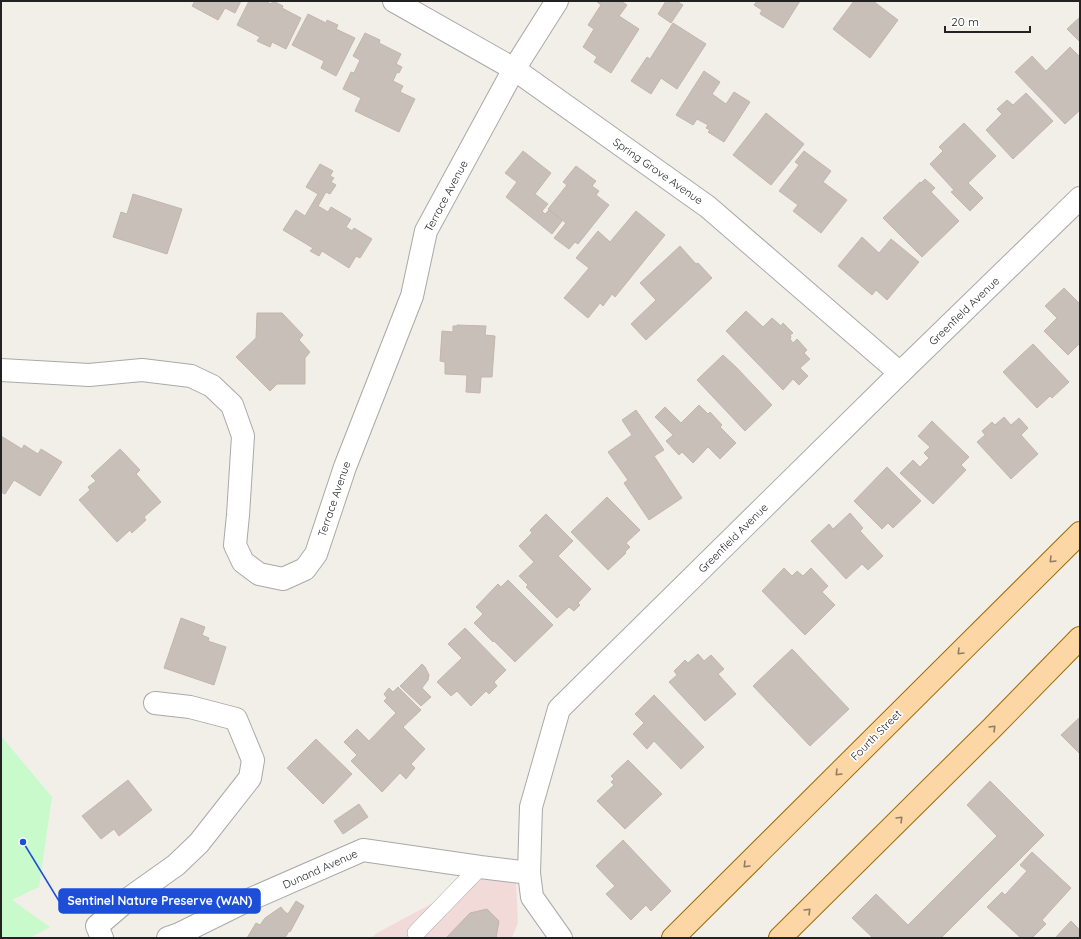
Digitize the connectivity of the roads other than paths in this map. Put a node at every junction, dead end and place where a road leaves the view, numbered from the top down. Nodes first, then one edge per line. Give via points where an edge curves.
1 (394, 1) edge
2 (557, 1) edge
3 (514, 69) junction
4 (1080, 198) edge
5 (1, 370) edge
6 (900, 373) junction
7 (1080, 533) edge
8 (1080, 638) edge
9 (155, 703) dead end
10 (480, 867) junction
11 (529, 873) junction
12 (416, 933) dead end
13 (102, 938) edge
14 (168, 938) edge
15 (561, 938) edge
16 (673, 938) edge
17 (780, 938) edge

1 - 3 street, Spring Grove Avenue
2 - 3 street, Terrace Avenue
3 - 5 street, Terrace Avenue via 426,231 412,296 345,467 316,554 305,570 283,579 259,574 243,562 235,545 243,436 232,404 212,386 191,376 142,370 89,375
3 - 6 street, Spring Grove Avenue via 708,207
4 - 6 street, Greenfield Avenue
6 - 11 street, Greenfield Avenue via 559,709 531,806
7 -> 16 main road, Fourth Street
17 -> 8 main road
9 - 13 street via 236,719 254,760 250,778 199,843 176,865 96,926
10 - 11 street, Dunand Avenue
10 - 12 lane
10 - 14 street, Dunand Avenue via 363,850
11 - 15 street, Greenfield Avenue via 532,897

